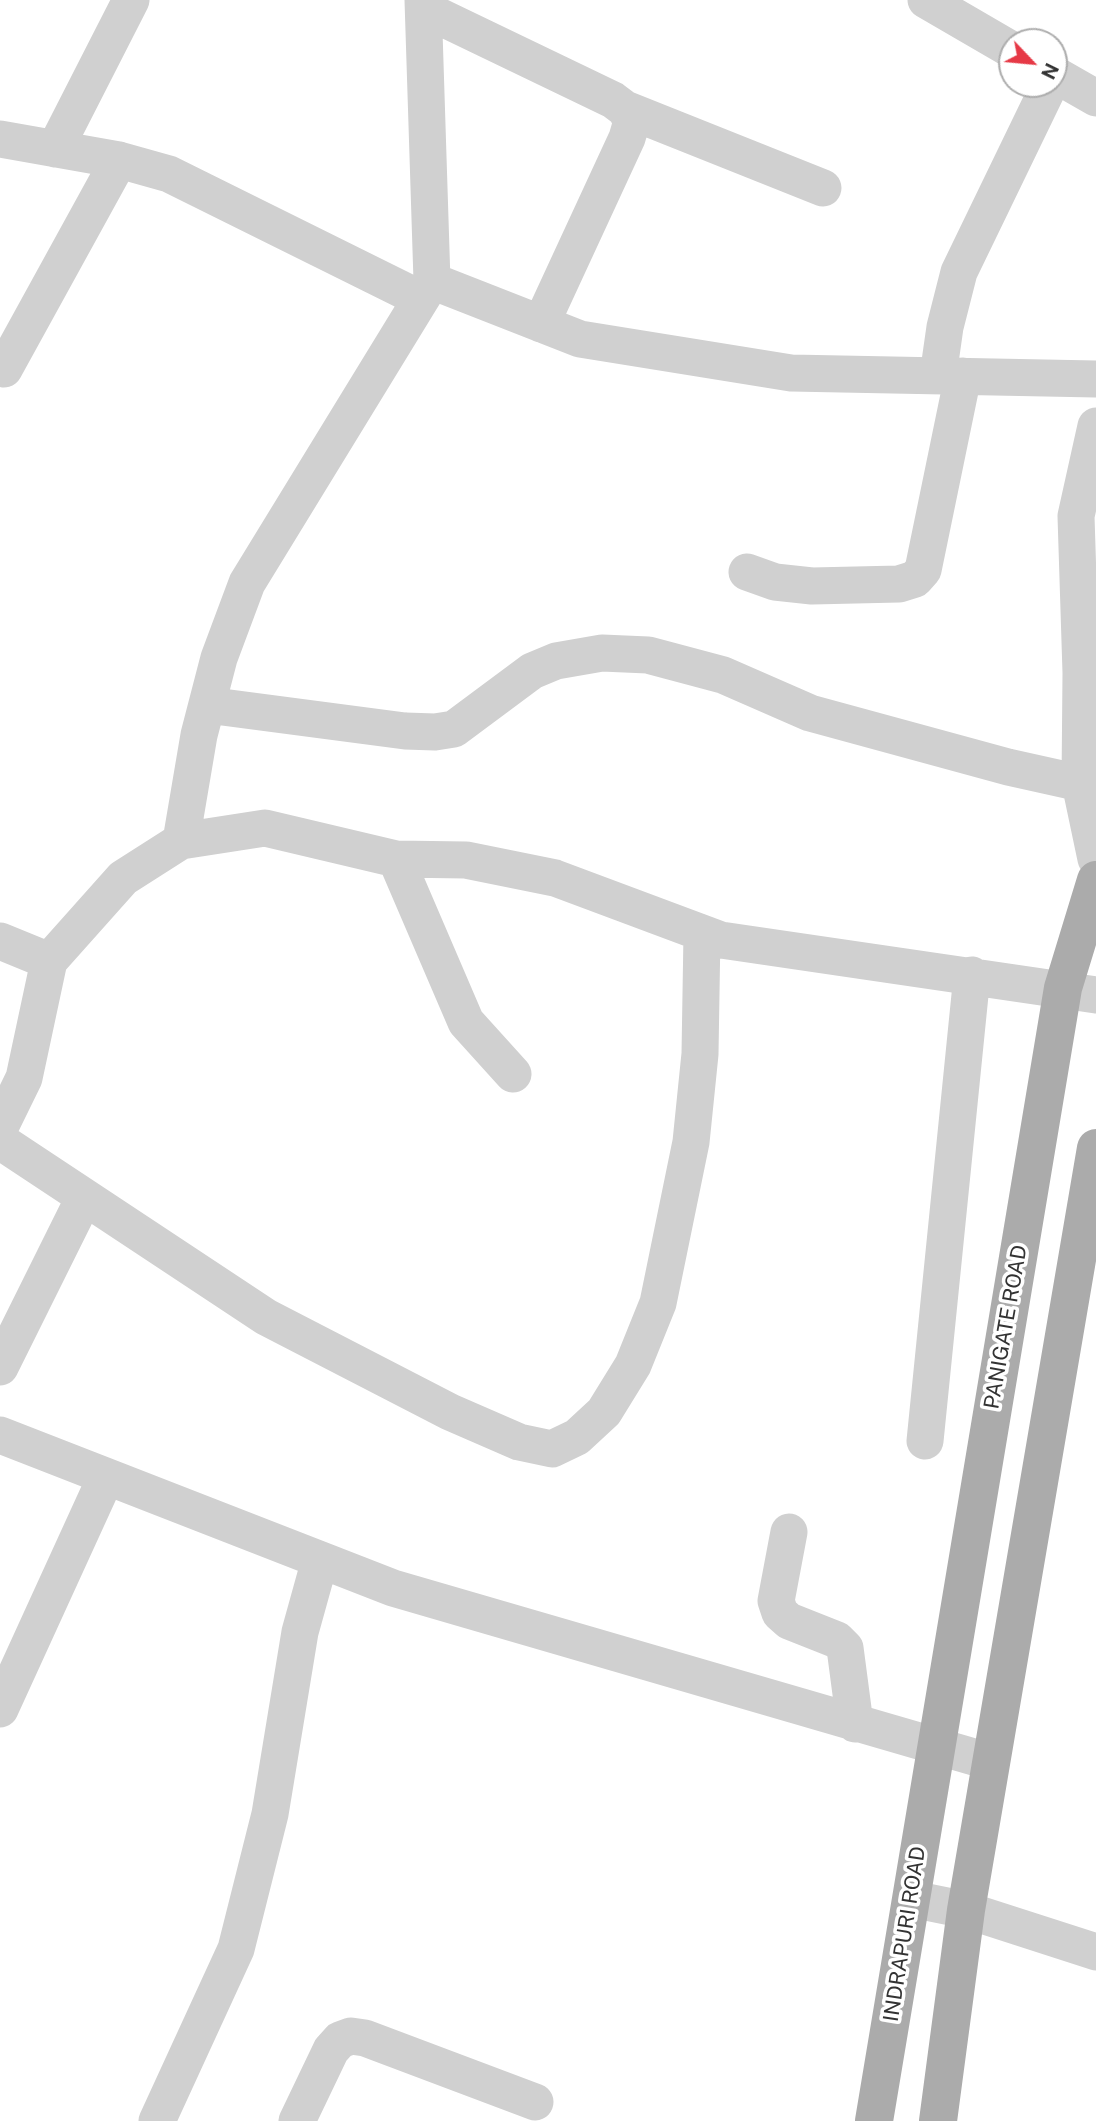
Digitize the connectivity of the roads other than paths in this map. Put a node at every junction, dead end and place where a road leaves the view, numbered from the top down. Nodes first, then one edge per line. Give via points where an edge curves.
1 (131, 0) edge
2 (926, 0) edge
3 (424, 4) edge
4 (998, 42) edge
5 (1068, 83) edge
6 (1043, 98) edge
7 (1096, 98) edge
8 (625, 108) junction
9 (0, 139) edge
10 (55, 149) junction
11 (119, 160) junction
12 (823, 188) dead end
13 (427, 290) junction
14 (541, 324) junction
15 (4, 369) dead end
16 (951, 376) junction
17 (1096, 379) edge
18 (1096, 426) edge
19 (1086, 518) edge
20 (747, 572) dead end
21 (207, 705) junction
22 (1080, 783) junction
23 (181, 841) junction
24 (396, 859) junction
25 (1096, 859) edge
26 (1091, 894) edge
27 (702, 933) junction
28 (0, 941) edge
29 (48, 961) junction
30 (972, 975) junction
31 (1079, 991) edge
32 (513, 1074) dead end
33 (0, 1127) edge
34 (0, 1141) edge
35 (1096, 1148) edge
36 (84, 1198) junction
37 (0, 1367) edge
38 (0, 1435) edge
39 (925, 1441) dead end
40 (106, 1478) junction
41 (789, 1532) dead end
42 (320, 1560) junction
43 (0, 1709) edge
44 (855, 1724) junction
45 (934, 1748) junction
46 (991, 1762) junction
47 (912, 1899) junction
48 (966, 1910) junction
49 (1096, 1952) edge
50 (535, 2102) dead end
51 (158, 2121) edge
52 (297, 2121) edge
53 (874, 2121) edge
54 (938, 2121) edge

1 - 10 street
2 - 4 street
3 - 8 street
3 - 13 street
5 - 7 street
6 - 16 street via 959,272 944,327
8 - 12 street
8 - 14 street via 632,121 627,138
9 - 10 street
10 - 11 street
11 - 13 street via 169,174
11 - 15 street
13 - 14 street
13 - 21 street via 247,583
14 - 16 street via 580,340 791,373
16 - 17 street
16 - 20 street via 923,569 915,579 899,584 812,586 775,582
18 - 19 street
19 - 22 street
21 - 22 street via 435,732 454,729 532,671 556,661 602,653 648,655 723,675 810,713 1008,768
21 - 23 street
22 - 25 street
23 - 24 street via 265,828
23 - 29 street via 123,878
24 - 27 street via 466,860 555,878
24 - 32 street via 466,1022
26 - 31 main road, PANIGATE ROAD
27 - 30 street via 721,940
27 - 36 street via 700,1054 691,1142 658,1303 633,1365 604,1412 577,1437 552,1449 519,1442 450,1412 266,1317
28 - 29 street
29 - 33 street via 23,1078
30 - 31 street
30 - 39 street
31 - 45 main road, PANIGATE ROAD
34 - 36 street
35 - 46 main road
36 - 37 street
38 - 40 street
40 - 42 street
40 - 43 street
41 - 44 street via 776,1601 779,1613 789,1622 838,1640 845,1648
42 - 44 street via 393,1588
42 - 51 street via 300,1632 272,1803 236,1950
44 - 45 street
45 - 46 street
45 - 47 main road, INDRAPURI ROAD
46 - 48 main road
47 - 48 street
47 - 53 main road, INDRAPURI ROAD
48 - 49 street
48 - 54 main road
50 - 52 street via 351,2036 331,2049

